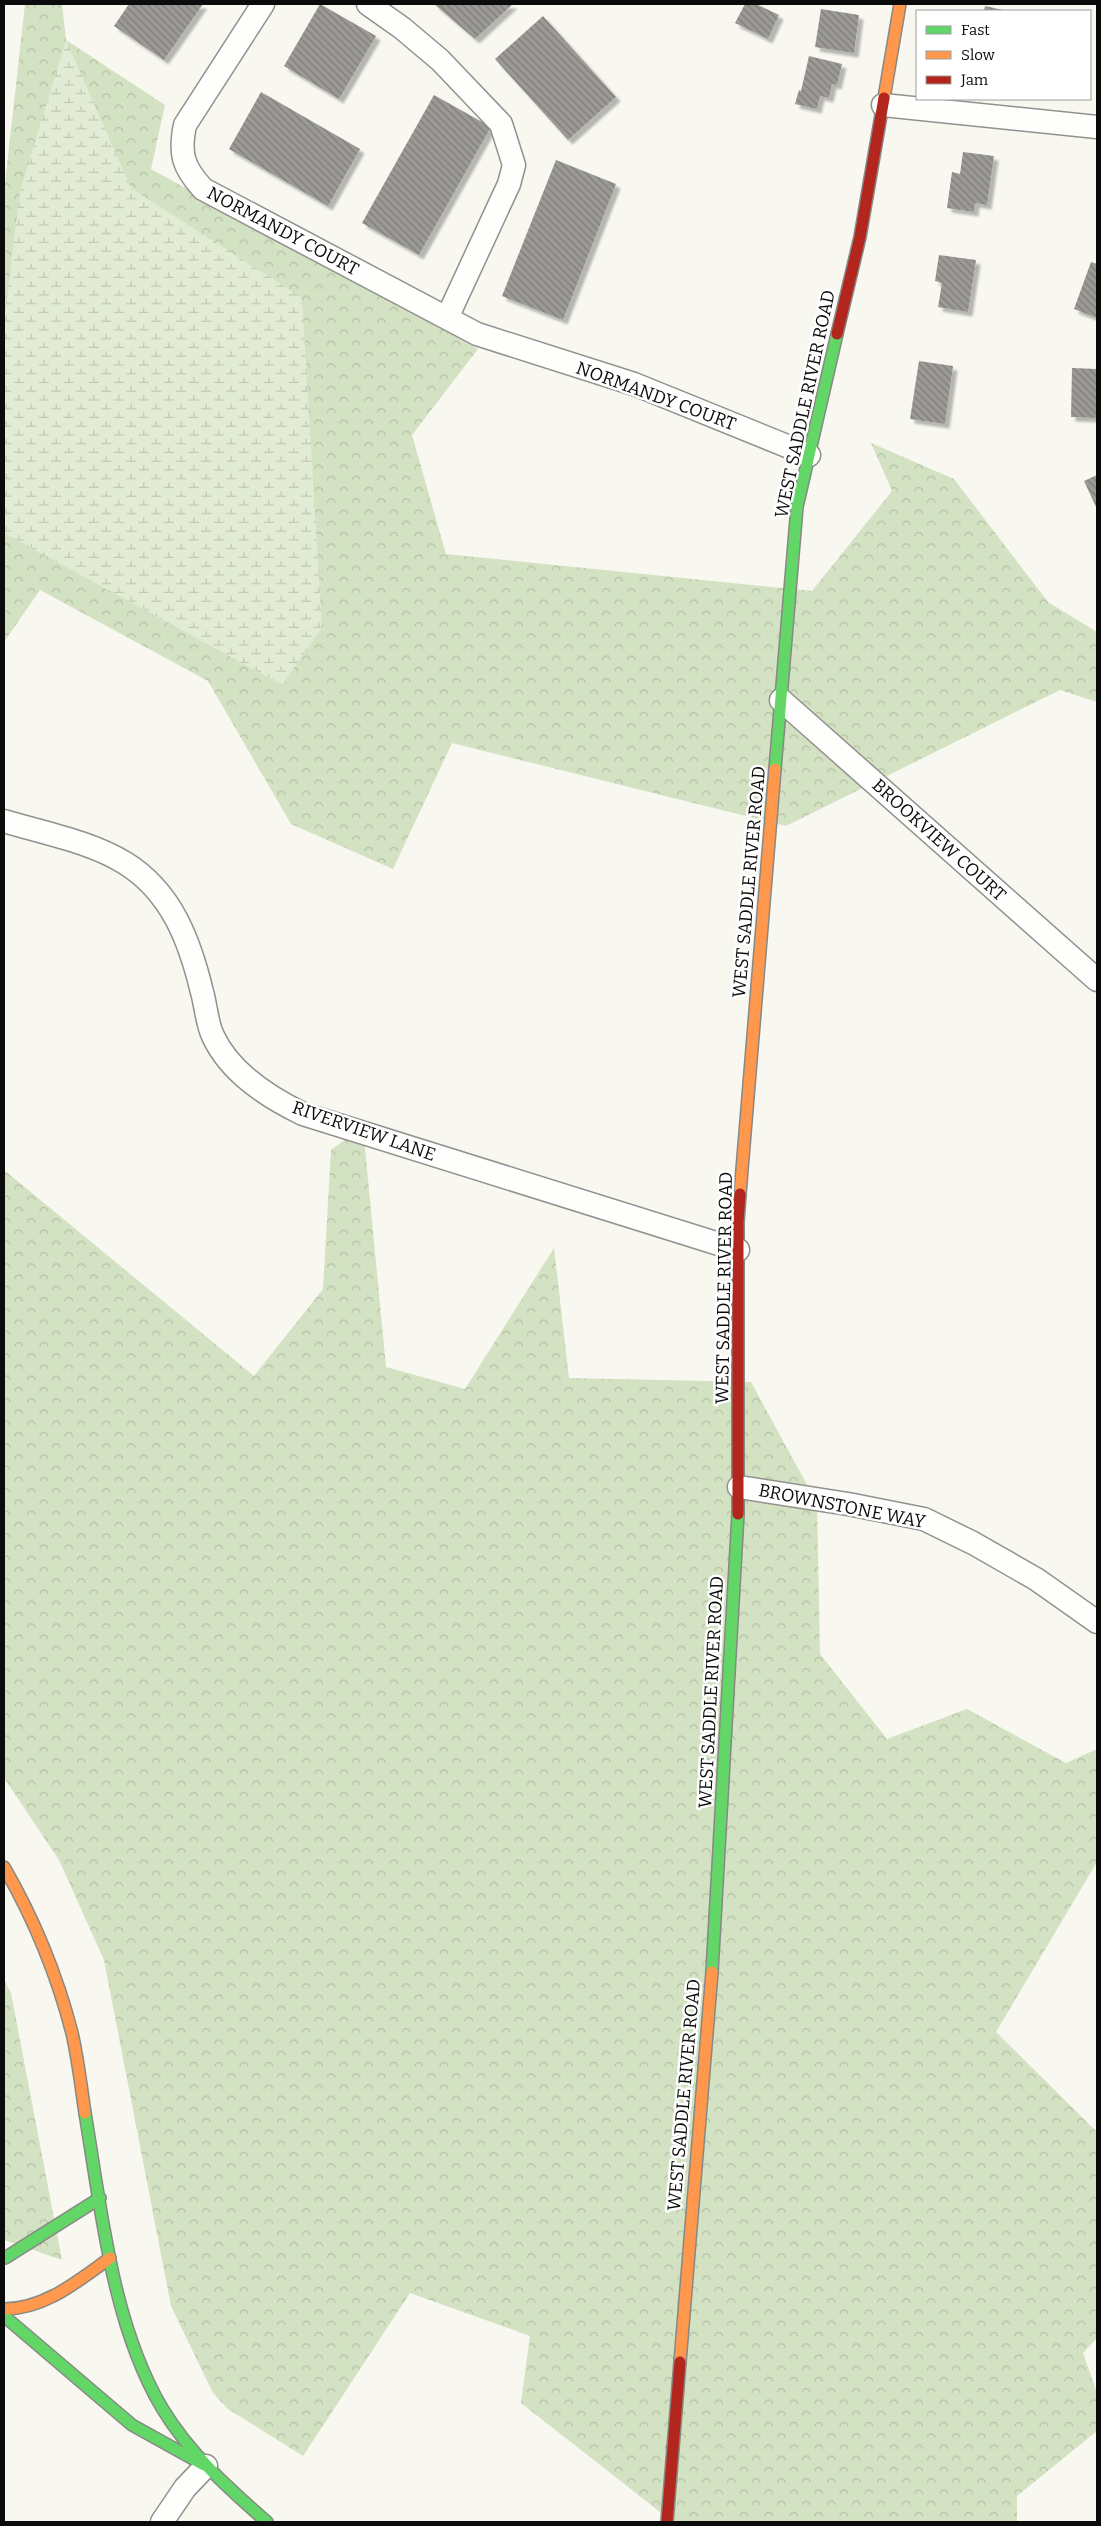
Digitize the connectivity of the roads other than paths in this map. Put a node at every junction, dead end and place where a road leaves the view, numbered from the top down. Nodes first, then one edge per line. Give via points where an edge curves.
1 (263, 4) edge
2 (368, 4) edge
3 (900, 4) edge
4 (883, 105) junction
5 (1097, 127) edge
6 (447, 318) junction
7 (809, 455) junction
8 (781, 700) junction
9 (4, 821) edge
10 (1097, 980) edge
11 (738, 1250) junction
12 (739, 1487) junction
13 (1097, 1622) edge
14 (4, 1867) edge
15 (100, 2198) junction
16 (110, 2258) junction
17 (4, 2259) edge
18 (4, 2309) edge
19 (4, 2316) edge
20 (206, 2466) junction
21 (162, 2522) edge
22 (267, 2522) edge
23 (667, 2522) edge

1 - 6 street, NORMANDY COURT via 185,125 181,144 190,176 203,189
2 - 6 street via 440,60 501,124 514,164 510,184
3 - 4 street, WEST SADDLE RIVER ROAD
4 - 5 street
4 - 7 street, WEST SADDLE RIVER ROAD via 860,237
6 - 7 street, NORMANDY COURT via 477,334 634,384
7 - 8 street, WEST SADDLE RIVER ROAD via 797,507
8 - 10 street, BROOKVIEW COURT
8 - 11 street, WEST SADDLE RIVER ROAD
9 - 11 street, RIVERVIEW LANE via 94,848 125,863 166,900 193,956 213,1036 232,1064 275,1100 303,1114
11 - 12 street, WEST SADDLE RIVER ROAD
12 - 13 street, BROWNSTONE WAY via 924,1519 973,1542 1036,1579
12 - 23 street, WEST SADDLE RIVER ROAD via 709,2000
14 - 15 street via 32,1919 62,1997 72,2035
15 - 16 street
15 - 17 street
16 - 18 street via 35,2306
16 - 20 street via 121,2312 151,2387 176,2429
19 - 20 street via 132,2425
20 - 21 street via 185,2488
20 - 22 street

